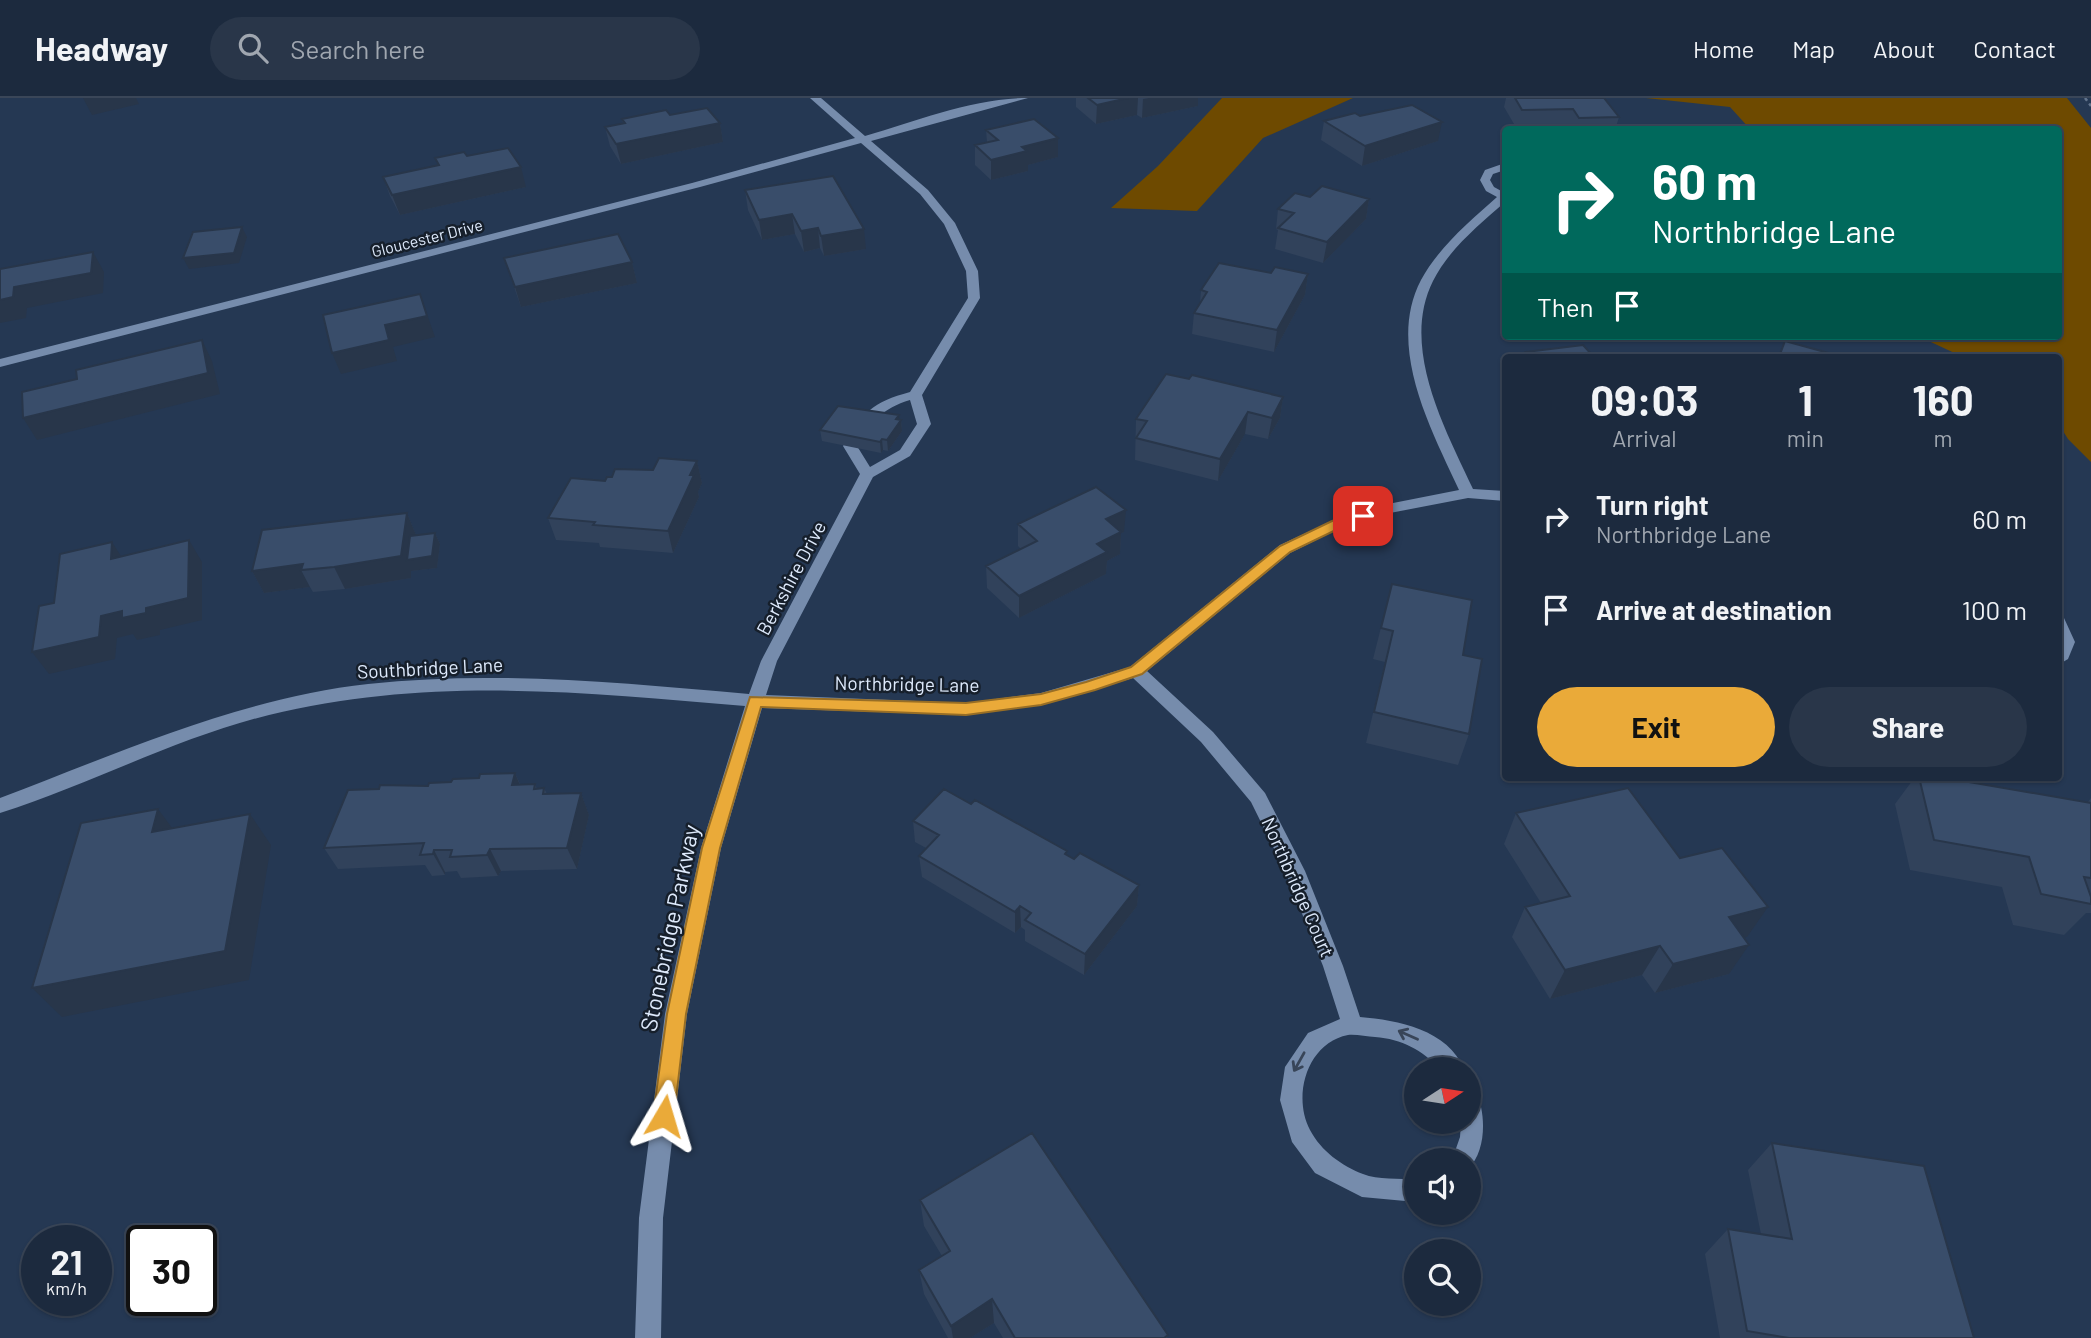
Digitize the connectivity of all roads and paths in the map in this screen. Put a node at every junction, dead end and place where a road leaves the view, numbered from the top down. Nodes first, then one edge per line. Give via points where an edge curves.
1 (815, 98) edge
2 (1023, 98) edge
3 (2085, 98) edge
4 (986, 102) edge
5 (2091, 106) edge
6 (862, 140) junction
7 (1502, 167) edge
8 (1502, 195) edge
9 (1502, 200) edge
10 (0, 363) edge
11 (915, 395) junction
12 (867, 474) junction
13 (1468, 493) junction
14 (1502, 496) edge
15 (2062, 632) edge
16 (2062, 656) edge
17 (1136, 671) junction
18 (755, 701) junction
19 (0, 806) edge
20 (1352, 1025) junction
21 (1441, 1057) edge
22 (1404, 1192) edge
23 (648, 1338) edge

1 - 6 street
2 - 4 street, Gloucester Drive
3 - 5 path
4 - 6 street, Gloucester Drive
6 - 10 street, Gloucester Drive
6 - 11 street via 924,192 949,223 972,271 974,298
7 - 8 street via 1489,172 1485,180
9 - 13 street via 1457,239 1420,295 1416,334 1420,376
11 - 12 street via 924,424 917,438 905,453
11 - 12 street via 890,401 865,416 850,446
12 - 18 street, Berkshire Drive via 769,662
13 - 14 street, Northbridge Lane
13 - 17 street, Northbridge Lane via 1337,524 1285,549
15 - 16 street via 2067,645
17 - 18 street, Northbridge Lane via 1041,699 966,709
17 - 20 street, Northbridge Court via 1207,737 1258,799 1295,871
18 - 19 street, Southbridge Lane via 559,684 366,690 268,709 175,738
18 - 23 street, Stonebridge Parkway via 711,848 676,1014 651,1219
21 -> 20 street via 1405,1032 1379,1025
20 -> 22 street via 1327,1033 1307,1048 1294,1070 1289,1095 1293,1122 1308,1149 1330,1171 1359,1187

